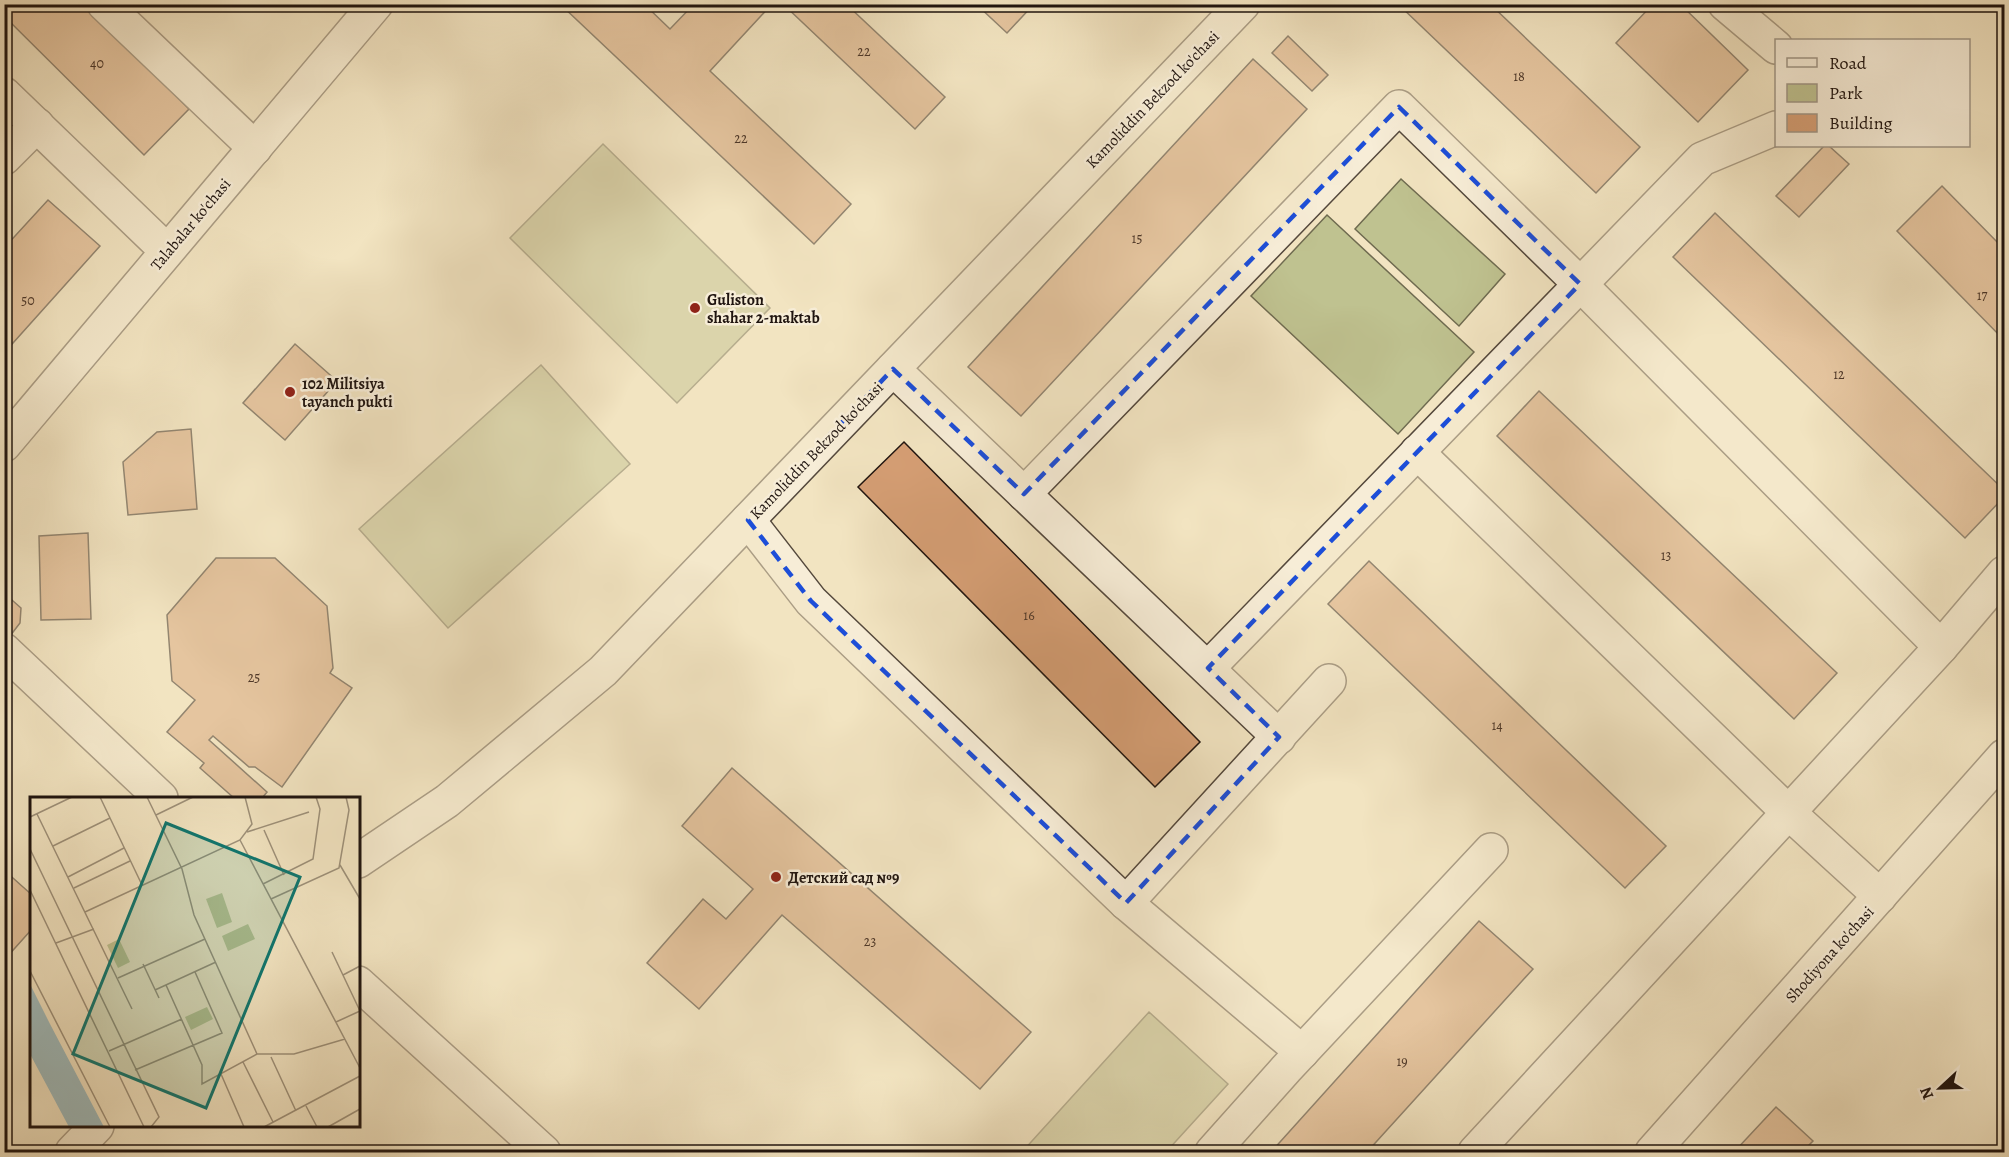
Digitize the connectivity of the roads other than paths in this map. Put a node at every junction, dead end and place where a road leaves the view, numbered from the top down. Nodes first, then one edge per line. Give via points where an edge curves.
1 (104, 4) edge
2 (376, 4) edge
3 (1243, 4) edge
4 (1725, 4) edge
5 (1775, 46) edge
6 (4, 94) edge
7 (37, 125) junction
8 (1775, 128) edge
9 (255, 148) junction
10 (4, 158) edge
11 (167, 251) junction
12 (1580, 284) junction
13 (893, 369) junction
14 (4, 444) edge
15 (1417, 452) junction
16 (1024, 494) junction
17 (748, 520) junction
18 (2004, 573) edge
19 (1941, 647) junction
20 (4, 650) edge
21 (1208, 668) junction
22 (1329, 681) dead end
23 (1279, 737) junction
24 (2004, 756) edge
25 (160, 797) edge
26 (1788, 812) junction
27 (1491, 850) dead end
28 (360, 860) edge
29 (1880, 896) junction
30 (1126, 903) junction
31 (360, 985) edge
32 (1302, 1052) junction
33 (95, 1127) edge
34 (541, 1151) edge
35 (72, 1152) edge
36 (1212, 1152) edge
37 (1475, 1152) edge
38 (1652, 1152) edge

1 - 9 street
2 - 9 street, Talabalar ko'chasi
3 - 13 street, Kamoliddin Bekzod ko'chasi
4 - 5 street
6 - 7 street
7 - 10 street
7 - 11 street
8 - 12 street via 1702,159
9 - 11 street, Talabalar ko'chasi
11 - 14 street, Talabalar ko'chasi
12 - 15 street
12 - 16 street via 1399,107
12 - 19 street
13 - 16 street
13 - 17 street, Kamoliddin Bekzod ko'chasi
15 - 21 street
15 - 26 street
16 - 21 street
17 - 28 street, Kamoliddin Bekzod ko'chasi via 603,671 447,801
17 - 30 street via 811,602
18 - 19 street
19 - 26 street
20 - 25 street
21 - 23 street
22 - 23 street
23 - 30 street
24 - 29 street, Shodiyona ko'chasi
26 - 29 street
26 - 37 street
27 - 32 street
29 - 38 street, Shodiyona ko'chasi
30 - 32 street
31 - 34 street
32 - 36 street
33 - 35 street

